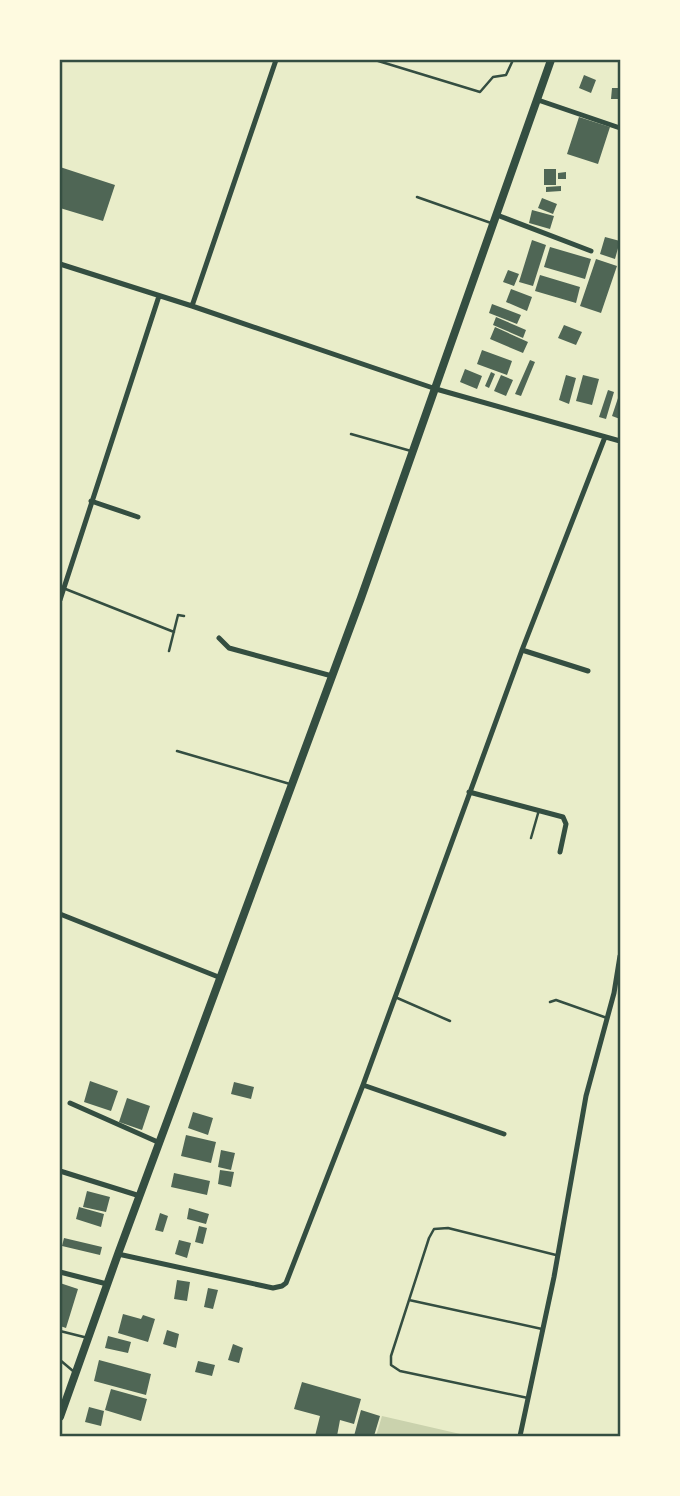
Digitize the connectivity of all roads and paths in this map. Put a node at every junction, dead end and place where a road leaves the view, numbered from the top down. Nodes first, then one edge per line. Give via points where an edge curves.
1 (276, 60) edge
2 (375, 60) edge
3 (513, 60) edge
4 (551, 60) edge
5 (538, 100) junction
6 (621, 128) edge
7 (417, 197) dead end
8 (497, 215) junction
9 (494, 225) junction
10 (592, 251) dead end
11 (60, 264) edge
12 (159, 296) junction
13 (192, 306) junction
14 (436, 389) junction
15 (351, 434) dead end
16 (605, 437) junction
17 (621, 441) edge
18 (414, 452) junction
19 (92, 501) junction
20 (138, 517) dead end
21 (63, 588) junction
22 (60, 600) edge
23 (184, 616) dead end
24 (174, 632) junction
25 (219, 638) dead end
26 (522, 650) junction
27 (169, 651) dead end
28 (588, 671) dead end
29 (332, 676) junction
30 (177, 751) dead end
31 (293, 785) junction
32 (469, 792) junction
33 (539, 810) junction
34 (531, 838) dead end
35 (560, 852) dead end
36 (60, 914) edge
37 (621, 956) edge
38 (221, 978) junction
39 (395, 997) junction
40 (550, 1002) dead end
41 (607, 1018) junction
42 (450, 1021) dead end
43 (363, 1085) junction
44 (70, 1103) dead end
45 (503, 1134) dead end
46 (160, 1144) junction
47 (60, 1171) edge
48 (140, 1196) junction
49 (118, 1254) junction
50 (558, 1255) junction
51 (60, 1272) edge
52 (107, 1283) junction
53 (410, 1300) junction
54 (542, 1329) junction
55 (60, 1331) edge
56 (88, 1338) junction
57 (60, 1360) edge
58 (75, 1373) junction
59 (528, 1398) junction
60 (60, 1417) edge
61 (520, 1437) edge

1 - 13 street
2 - 3 lane via 480,92 493,77 506,75
4 - 5 main road
5 - 6 street
5 - 8 main road
7 - 9 lane
8 - 9 main road
8 - 10 street
9 - 14 main road
11 - 12 street
12 - 13 street
12 - 19 street
13 - 14 street
14 - 16 street
14 - 18 main road
15 - 18 lane
16 - 17 street
16 - 26 street
18 - 29 main road
19 - 20 street
19 - 21 street
21 - 22 street
21 - 24 lane
23 - 24 lane via 178,615
24 - 27 lane
25 - 29 street via 229,648
26 - 28 street
26 - 32 street
29 - 31 main road
30 - 31 lane
31 - 38 main road
32 - 33 street
32 - 39 street
33 - 34 lane
33 - 35 street via 566,819
36 - 38 street
37 - 41 street
38 - 46 main road
39 - 42 lane
39 - 43 street
40 - 41 lane via 556,1000
41 - 50 street via 586,1096
43 - 45 street
43 - 49 street via 289,1279 282,1286
44 - 46 street
46 - 48 main road
47 - 48 street
48 - 49 main road
49 - 52 main road
50 - 53 lane via 448,1228 434,1229
50 - 54 street
51 - 52 street
52 - 56 main road
53 - 54 lane
53 - 59 lane via 391,1356 394,1368
54 - 59 street
55 - 56 lane
56 - 58 main road
57 - 58 lane
58 - 60 main road
59 - 61 street

